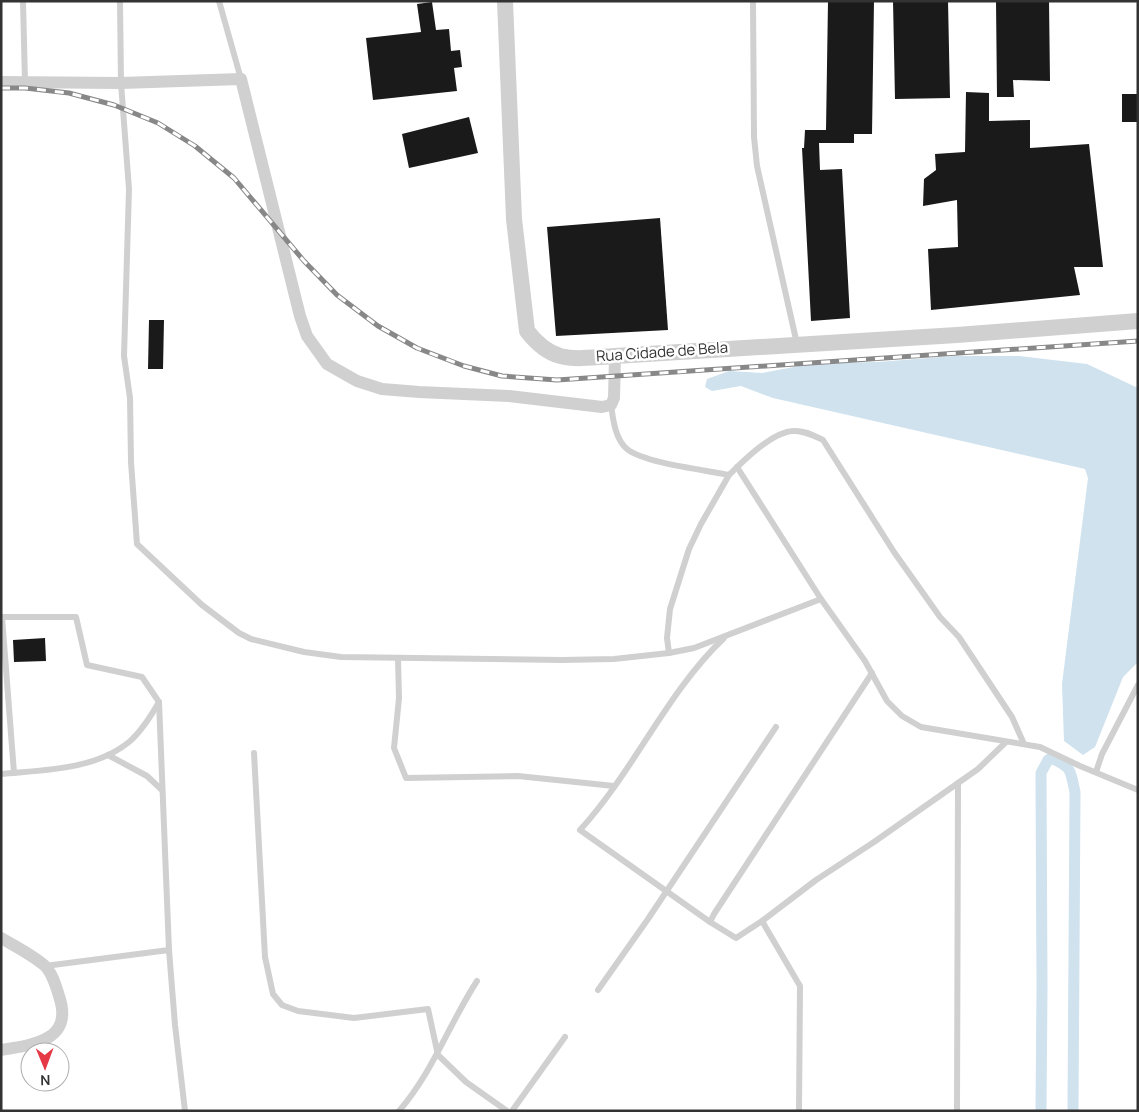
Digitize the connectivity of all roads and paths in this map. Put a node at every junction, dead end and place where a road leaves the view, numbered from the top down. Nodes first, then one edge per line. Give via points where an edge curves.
1 (23, 1) edge
2 (120, 1) edge
3 (219, 1) edge
4 (505, 1) edge
5 (753, 1) edge
6 (241, 79) junction
7 (1, 82) edge
8 (25, 82) junction
9 (121, 83) junction
10 (1138, 321) edge
11 (797, 344) junction
12 (615, 356) junction
13 (611, 405) junction
14 (737, 467) junction
15 (729, 475) junction
16 (821, 599) junction
17 (1, 617) edge
18 (727, 635) junction
19 (668, 653) junction
20 (398, 658) junction
21 (872, 673) junction
22 (1138, 685) edge
23 (159, 702) junction
24 (776, 727) dead end
25 (1006, 742) junction
26 (1024, 744) junction
27 (254, 754) dead end
28 (108, 755) junction
29 (1096, 772) junction
30 (14, 773) junction
31 (1, 774) edge
32 (958, 783) junction
33 (614, 786) junction
34 (162, 790) junction
35 (1138, 790) edge
36 (666, 891) junction
37 (710, 922) junction
38 (762, 922) junction
39 (1, 938) edge
40 (169, 950) junction
41 (45, 966) junction
42 (477, 981) dead end
43 (598, 990) dead end
44 (565, 1036) dead end
45 (1, 1050) edge
46 (438, 1055) junction
47 (186, 1111) edge
48 (399, 1111) edge
49 (507, 1111) edge
50 (512, 1111) edge
51 (799, 1111) edge
52 (957, 1111) edge

1 - 8 lane
2 - 9 lane
3 - 6 lane
4 - 12 street, Rua Cidade de Bela via 514,219 527,331 538,345 553,355 574,358
5 - 11 lane via 757,166
6 - 9 street
6 - 13 street via 300,316 307,336 326,364 357,381 382,389 509,396 602,407
7 - 8 street
8 - 9 street
9 - 20 lane via 130,189 124,356 130,398 137,544 202,605 251,639 323,655
10 - 11 street, Rua Cidade de Bela
11 - 12 street, Rua Cidade de Bela
12 - 13 street
13 - 15 lane via 620,441 627,449 664,463
14 - 15 lane
14 - 16 lane
14 - 26 lane via 779,435 793,431 809,433 823,440 894,552 940,617 959,637 1012,716
15 - 19 lane via 689,549 670,609
16 - 18 lane
16 - 21 lane
17 - 23 lane via 76,618 87,665 142,676
17 - 30 lane
18 - 19 lane via 694,648
18 - 33 lane via 690,676
19 - 20 lane via 562,660
20 - 33 lane via 399,698 394,748 406,778 518,776
21 - 25 lane via 887,701 902,716 921,727
21 - 37 lane
22 - 29 lane
23 - 28 lane via 129,742
23 - 34 lane
24 - 36 lane
25 - 26 lane
25 - 32 lane
26 - 29 lane via 1040,747
27 - 46 lane via 265,957 273,994 282,1005 298,1011 354,1018 428,1008
28 - 30 lane via 64,767
28 - 34 lane via 147,776
29 - 35 lane
30 - 31 lane
32 - 38 lane via 816,880
32 - 52 lane
33 - 36 lane via 580,830
34 - 40 lane
36 - 37 lane
36 - 43 lane
37 - 38 lane via 736,938
38 - 51 lane via 800,986
39 - 41 street
40 - 41 lane
40 - 47 lane
41 - 45 street via 61,1001 61,1026 55,1034 42,1041
42 - 46 lane via 465,998
44 - 50 lane
46 - 48 lane
46 - 49 lane via 466,1082

